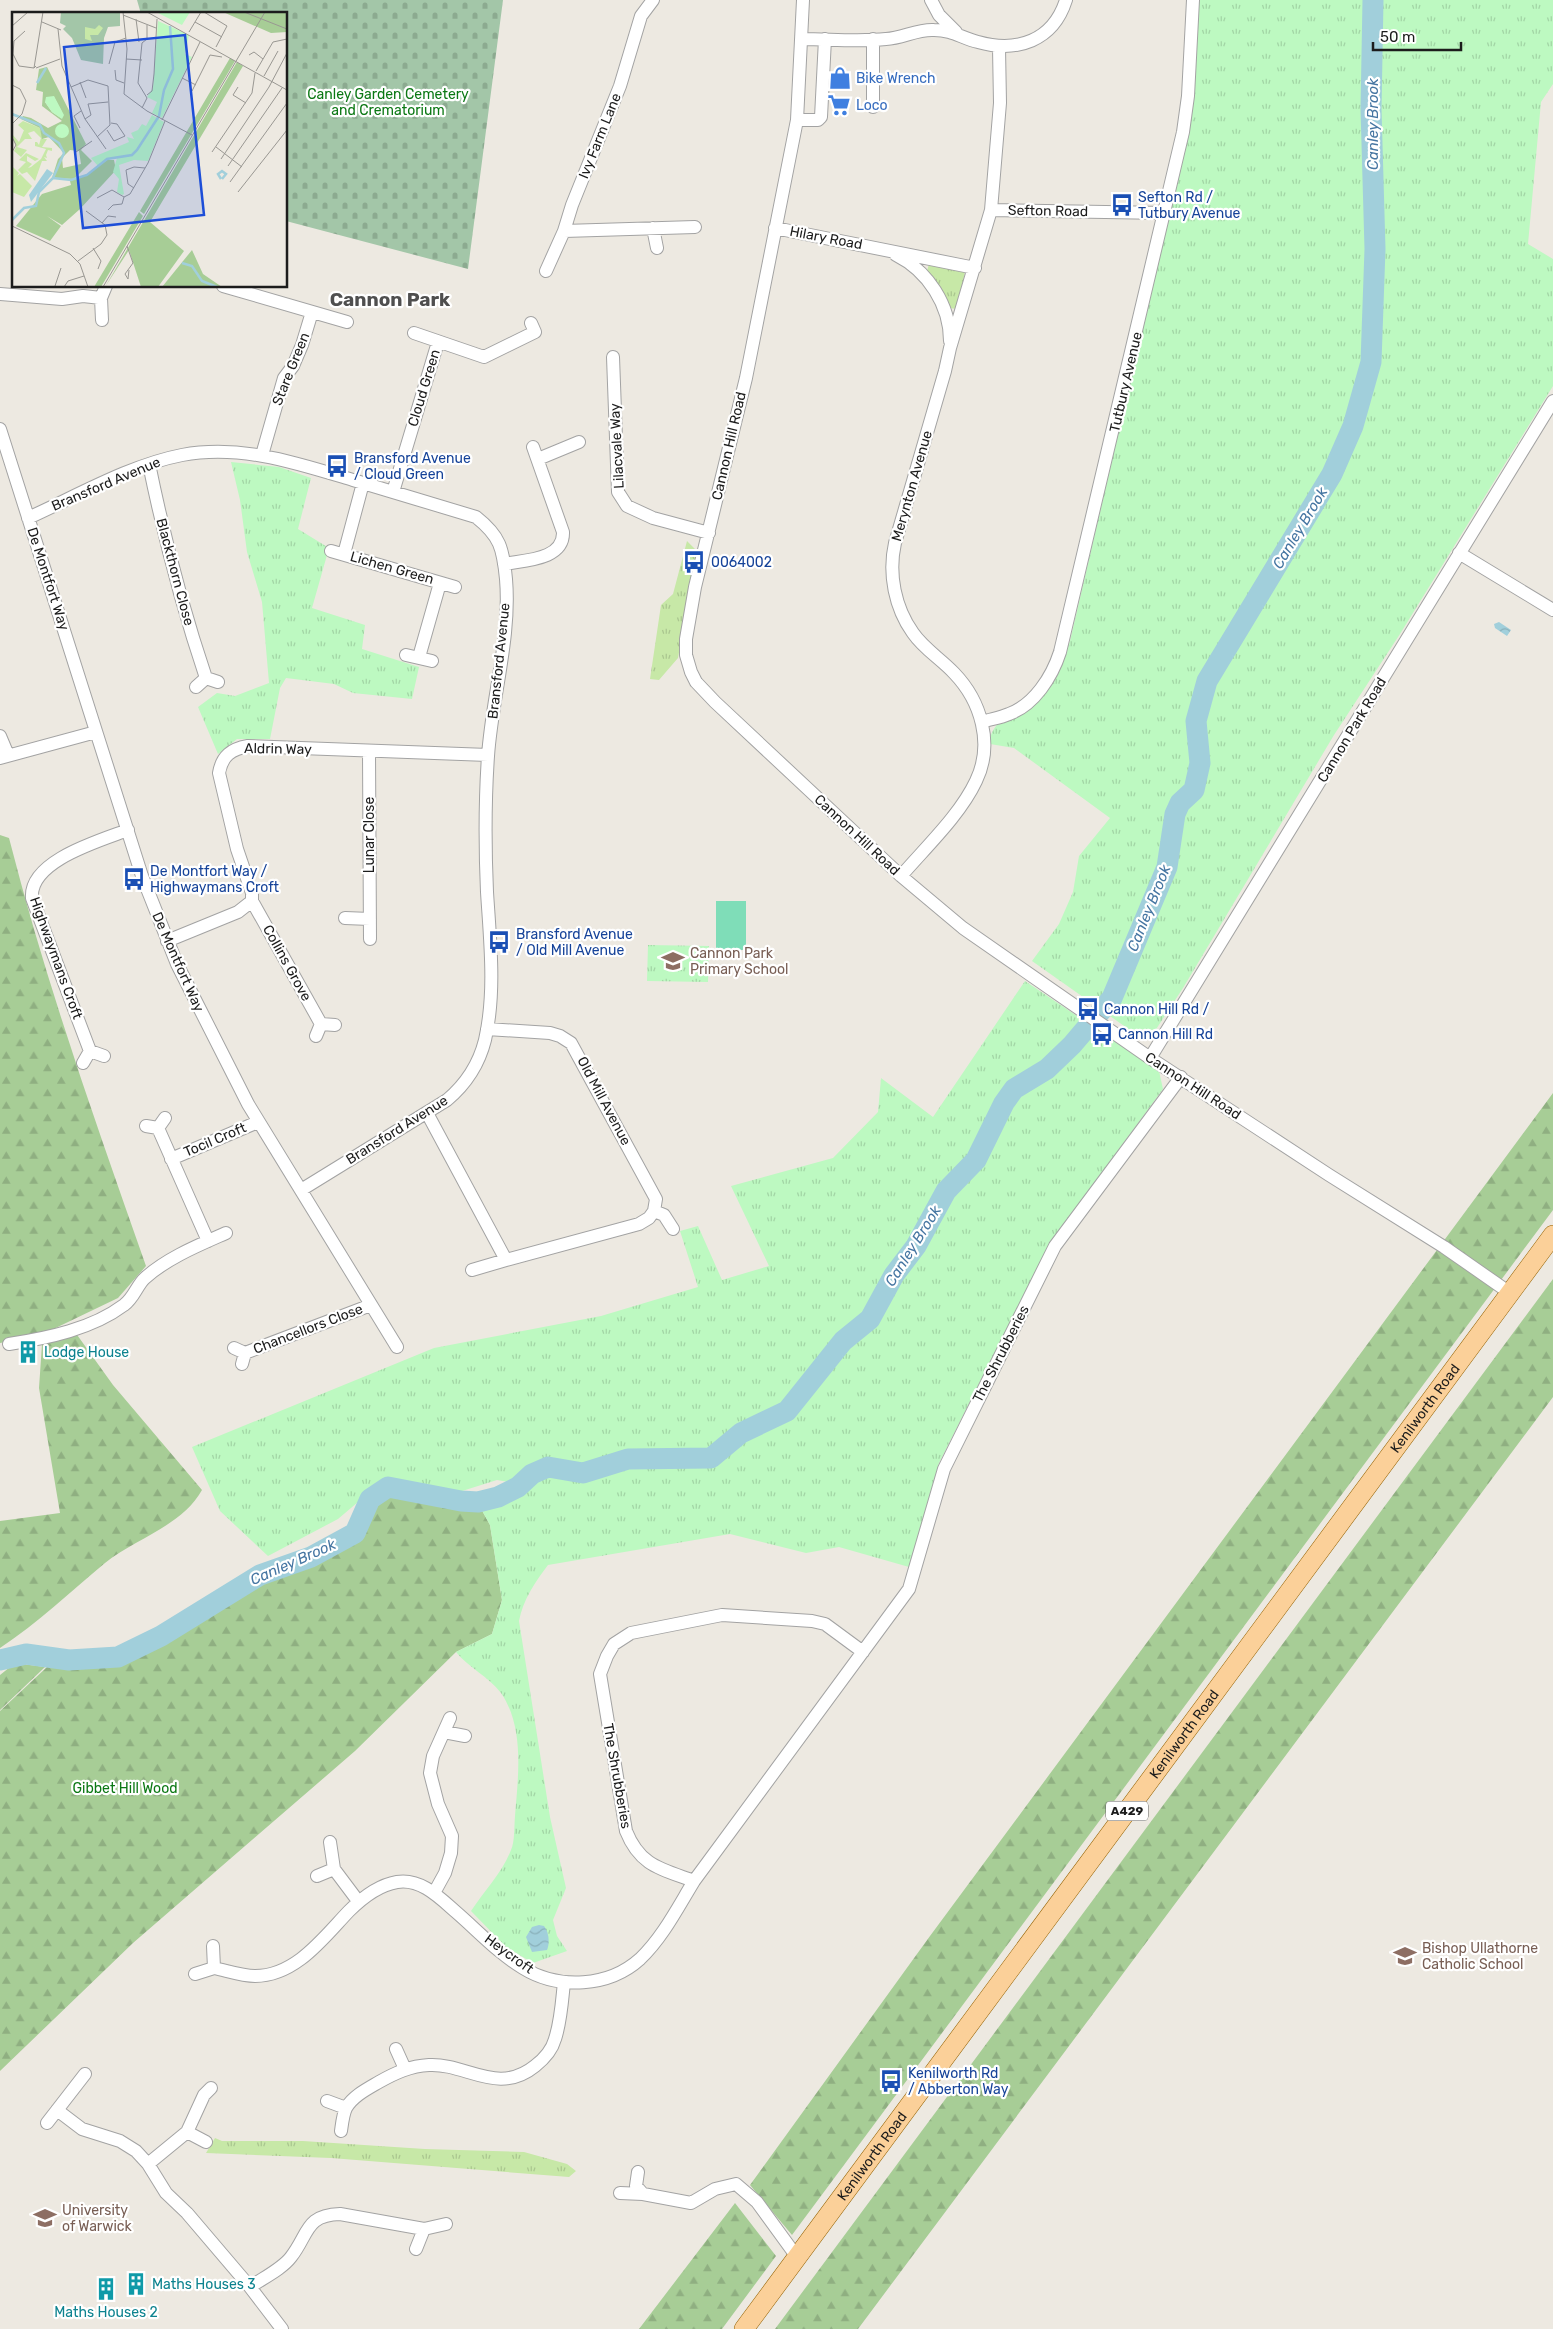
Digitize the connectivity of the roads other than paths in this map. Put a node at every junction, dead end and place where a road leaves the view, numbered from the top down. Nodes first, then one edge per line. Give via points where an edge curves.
1 (653, 0) edge
2 (802, 0) edge
3 (1066, 0) edge
4 (1193, 0) edge
5 (931, 1) edge
6 (917, 31) junction
7 (956, 32) junction
8 (802, 38) junction
9 (825, 39) junction
10 (872, 39) junction
11 (999, 48) junction
12 (873, 107) dead end
13 (797, 120) junction
14 (991, 210) junction
15 (1165, 213) junction
16 (695, 227) dead end
17 (653, 228) junction
18 (775, 228) junction
19 (564, 231) junction
20 (657, 248) dead end
21 (877, 248) junction
22 (975, 268) junction
23 (546, 271) dead end
24 (230, 288) edge
25 (104, 292) edge
26 (0, 294) edge
27 (312, 312) junction
28 (102, 320) dead end
29 (347, 322) dead end
30 (531, 323) dead end
31 (414, 334) dead end
32 (438, 342) junction
33 (950, 348) junction
34 (614, 357) dead end
35 (1553, 401) edge
36 (0, 428) edge
37 (579, 442) dead end
38 (262, 455) junction
39 (149, 464) junction
40 (363, 483) junction
41 (393, 492) junction
42 (28, 518) junction
43 (709, 533) junction
44 (1459, 552) junction
45 (504, 564) junction
46 (440, 583) junction
47 (456, 587) dead end
48 (1553, 610) edge
49 (432, 661) dead end
50 (196, 687) dead end
51 (982, 722) junction
52 (96, 732) junction
53 (0, 736) edge
54 (368, 752) junction
55 (488, 755) junction
56 (4, 756) edge
57 (128, 830) junction
58 (901, 876) junction
59 (252, 901) junction
60 (345, 918) dead end
61 (370, 918) junction
62 (370, 940) dead end
63 (167, 941) junction
64 (335, 1025) dead end
65 (487, 1029) junction
66 (90, 1051) junction
67 (104, 1056) dead end
68 (1150, 1058) junction
69 (83, 1063) dead end
70 (1181, 1078) junction
71 (427, 1113) junction
72 (258, 1122) junction
73 (156, 1124) dead end
74 (171, 1159) junction
75 (300, 1190) junction
76 (654, 1211) junction
77 (673, 1229) dead end
78 (226, 1233) dead end
79 (1553, 1235) edge
80 (208, 1241) junction
81 (506, 1260) junction
82 (472, 1270) dead end
83 (1510, 1293) junction
84 (371, 1305) junction
85 (9, 1344) dead end
86 (397, 1347) dead end
87 (240, 1355) dead end
88 (863, 1652) junction
89 (450, 1718) dead end
90 (444, 1732) junction
91 (465, 1736) dead end
92 (330, 1842) dead end
93 (334, 1869) junction
94 (317, 1876) dead end
95 (694, 1881) junction
96 (434, 1893) junction
97 (358, 1902) junction
98 (213, 1946) dead end
99 (214, 1968) junction
100 (195, 1974) dead end
101 (564, 1982) junction
102 (396, 2049) dead end
103 (405, 2069) junction
104 (85, 2074) dead end
105 (211, 2088) dead end
106 (327, 2101) dead end
107 (346, 2108) junction
108 (57, 2110) junction
109 (47, 2122) dead end
110 (340, 2131) dead end
111 (186, 2132) junction
112 (206, 2142) dead end
113 (148, 2164) junction
114 (638, 2172) dead end
115 (620, 2193) dead end
116 (643, 2194) junction
117 (446, 2224) dead end
118 (424, 2229) junction
119 (416, 2249) dead end
120 (796, 2257) junction
121 (250, 2287) junction
122 (282, 2329) edge
123 (744, 2329) edge

1 - 19 street, Ivy Farm Lane via 641,16 624,76
2 - 8 street, Cannon Hill Road
3 - 11 street via 1056,22 1046,33 1030,41
4 - 15 street, Tutbury Avenue via 1187,110
5 - 6 street via 927,20
5 - 7 street via 939,16
6 - 7 street
6 - 10 street via 888,39
7 - 11 street
8 - 9 street
8 - 13 street, Cannon Hill Road
9 - 10 street
9 - 13 street via 822,117 818,120
10 - 12 street
11 - 14 street, Merynton Avenue via 1000,103
13 - 18 street, Cannon Hill Road
14 - 15 street, Sefton Road
14 - 22 street, Merynton Avenue
15 - 51 street, Tutbury Avenue via 1057,663 1044,685 1019,709
16 - 17 street
17 - 19 street
17 - 20 street
18 - 21 street, Hilary Road
18 - 43 street, Cannon Hill Road via 746,378
19 - 23 street, Ivy Farm Lane
21 - 22 street, Hilary Road
21 - 33 street, Hilary Road via 904,259 931,284 946,315
22 - 33 street, Merynton Avenue
24 - 27 street
25 - 26 street via 62,299
25 - 28 street
27 - 29 street
27 - 38 street, Stare Green via 302,345 284,378
30 - 32 street, Cloud Green via 535,332 484,357
31 - 32 street, Cloud Green
32 - 41 street, Cloud Green
33 - 51 street, Merynton Avenue via 895,543 892,570 898,604 908,624 921,643 966,686
34 - 43 street, Lilacvale Way via 618,492 627,506 653,518
35 - 44 street, Cannon Park Road
36 - 42 street, De Montfort Way
37 - 45 street via 536,453 564,540 557,551
38 - 39 street, Bransford Avenue via 196,453
38 - 40 street, Bransford Avenue
39 - 42 street, Bransford Avenue
39 - 50 street, Blackthorn Close via 185,615 212,680
40 - 41 street, Bransford Avenue
40 - 46 street, Lichen Green via 338,552
41 - 45 street, Bransford Avenue via 476,517 496,536
42 - 52 street, De Montfort Way
43 - 58 street, Cannon Hill Road via 686,639 688,664 696,682
44 - 48 street
44 - 68 street, Cannon Park Road
45 - 55 street, Bransford Avenue via 507,613
46 - 47 street, Lichen Green
46 - 49 street, Lichen Green via 413,656
51 - 58 street, Merynton Avenue via 983,758 973,788
52 - 56 street
52 - 57 street, De Montfort Way
53 - 56 street
54 - 55 street, Aldrin Way
54 - 59 street, Aldrin Way via 248,746 226,755 219,772
54 - 61 street, Lunar Close
55 - 65 street, Bransford Avenue via 487,880 491,971
57 - 63 street, De Montfort Way
57 - 66 street, Highwaymans Croft via 67,855 39,874 32,889 32,898
58 - 68 street, Cannon Hill Road via 963,928
59 - 63 street via 238,912
59 - 64 street, Collins Grove via 319,1030
60 - 61 street
61 - 62 street, Lunar Close
63 - 72 street, De Montfort Way
65 - 71 street, Bransford Avenue via 480,1055 467,1079 454,1094
65 - 76 street, Old Mill Avenue via 550,1033 570,1043 656,1199
66 - 67 street
66 - 69 street
68 - 70 street, Cannon Hill Road
70 - 83 street, Cannon Hill Road
70 - 88 street, The Shrubberies via 1055,1246 948,1461 909,1589
71 - 75 street, Bransford Avenue
71 - 81 street
72 - 74 street, Tocil Croft
72 - 75 street, De Montfort Way
73 - 74 street, Tocil Croft
74 - 80 street, Tocil Croft
75 - 84 street, De Montfort Way
76 - 77 street via 664,1215
76 - 81 street via 639,1224
78 - 80 street
79 - 83 main road, Kenilworth Road / A429
80 - 85 street via 157,1268 144,1279 126,1304 90,1329
81 - 82 street
83 - 120 main road, Kenilworth Road / A429
84 - 86 street, De Montfort Way
84 - 87 street, Chancellors Close
88 - 95 street, The Shrubberies
88 - 95 street, The Shrubberies via 825,1624 722,1615 631,1633 614,1644 600,1674 626,1831 640,1857
89 - 90 street
90 - 91 street
90 - 96 street via 433,1756 430,1773 438,1804 452,1836 451,1853
92 - 93 street
93 - 94 street
93 - 97 street
95 - 101 street, Heycroft via 667,1926 640,1958 608,1977
96 - 97 street, Heycroft via 419,1885 398,1882
96 - 101 street, Heycroft via 523,1968
97 - 99 street, Heycroft via 291,1966 273,1974 256,1976
98 - 99 street
99 - 100 street, Heycroft
101 - 103 street via 555,2040 544,2058 530,2070 512,2078 497,2079 430,2065
102 - 103 street
103 - 107 street via 360,2093
104 - 108 street
105 - 111 street
106 - 107 street
107 - 110 street
108 - 109 street
108 - 113 street via 82,2129 128,2146
111 - 112 street
111 - 113 street
113 - 121 street via 166,2193
114 - 116 street via 636,2186
115 - 116 street
116 - 120 street via 691,2204 716,2189 736,2184 757,2202
117 - 118 street
118 - 119 street
118 - 121 street via 327,2214 309,2225 290,2258
120 - 123 main road, Kenilworth Road / A429
121 - 122 street

